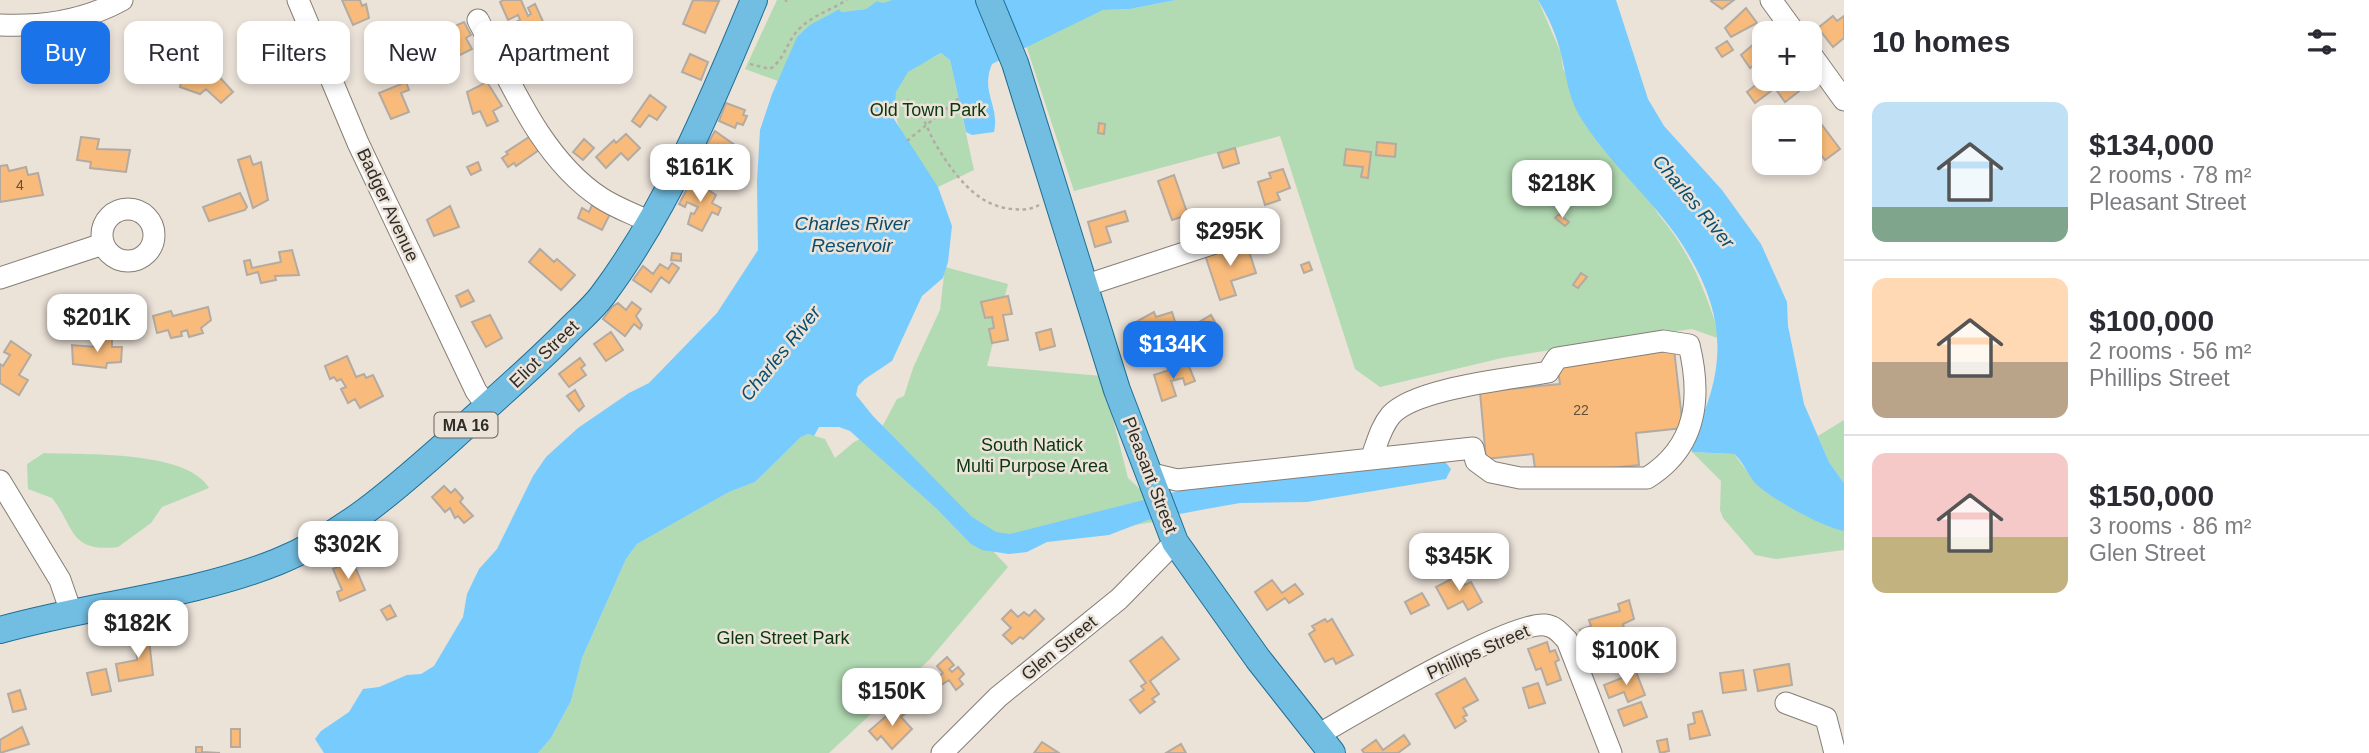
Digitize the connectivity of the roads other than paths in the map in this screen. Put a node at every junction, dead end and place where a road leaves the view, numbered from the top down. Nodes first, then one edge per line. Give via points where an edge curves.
1 (122, 0) edge
2 (298, 0) edge
3 (754, 0) edge
4 (989, 0) edge
5 (1771, 0) edge
6 (478, 20) dead end
7 (1786, 21) edge
8 (0, 25) edge
9 (1822, 70) edge
10 (1844, 100) edge
11 (650, 222) junction
12 (1245, 233) dead end
13 (103, 243) dead end
14 (0, 278) edge
15 (1084, 286) junction
16 (487, 406) junction
17 (1371, 459) junction
18 (0, 481) edge
19 (1151, 482) junction
20 (1172, 533) junction
21 (71, 612) junction
22 (0, 630) edge
23 (1786, 703) dead end
24 (1325, 744) edge
25 (942, 753) edge
26 (1611, 753) edge
27 (1835, 753) edge

1 - 8 street via 69,20
2 - 16 street, Badger Avenue via 358,143
3 - 11 main road, Eliot Street / MA 16
4 - 15 main road, Pleasant Street via 1015,63
5 - 7 street
6 - 11 street via 553,152 602,198
9 - 10 street
11 - 16 main road, Eliot Street / MA 16 via 601,298
12 - 15 street
13 - 14 street
15 - 19 main road, Pleasant Street
16 - 21 main road, Eliot Street / MA 16 via 388,494 295,554 230,576
17 - 17 street via 1473,448 1476,461 1491,472 1520,478 1647,478 1662,469 1690,430 1695,412 1689,345 1662,341 1557,358 1548,372 1427,394 1394,412 1382,427
17 - 19 street
18 - 21 street via 53,568
19 - 20 main road, Pleasant Street
20 - 24 main road, Pleasant Street via 1258,659
20 - 25 street, Glen Street via 1119,599 998,697
21 - 22 main road, Eliot Street / MA 16
23 - 27 street via 1826,718
24 - 26 street, Phillips Street via 1386,695 1521,629 1543,624 1554,627 1567,640

